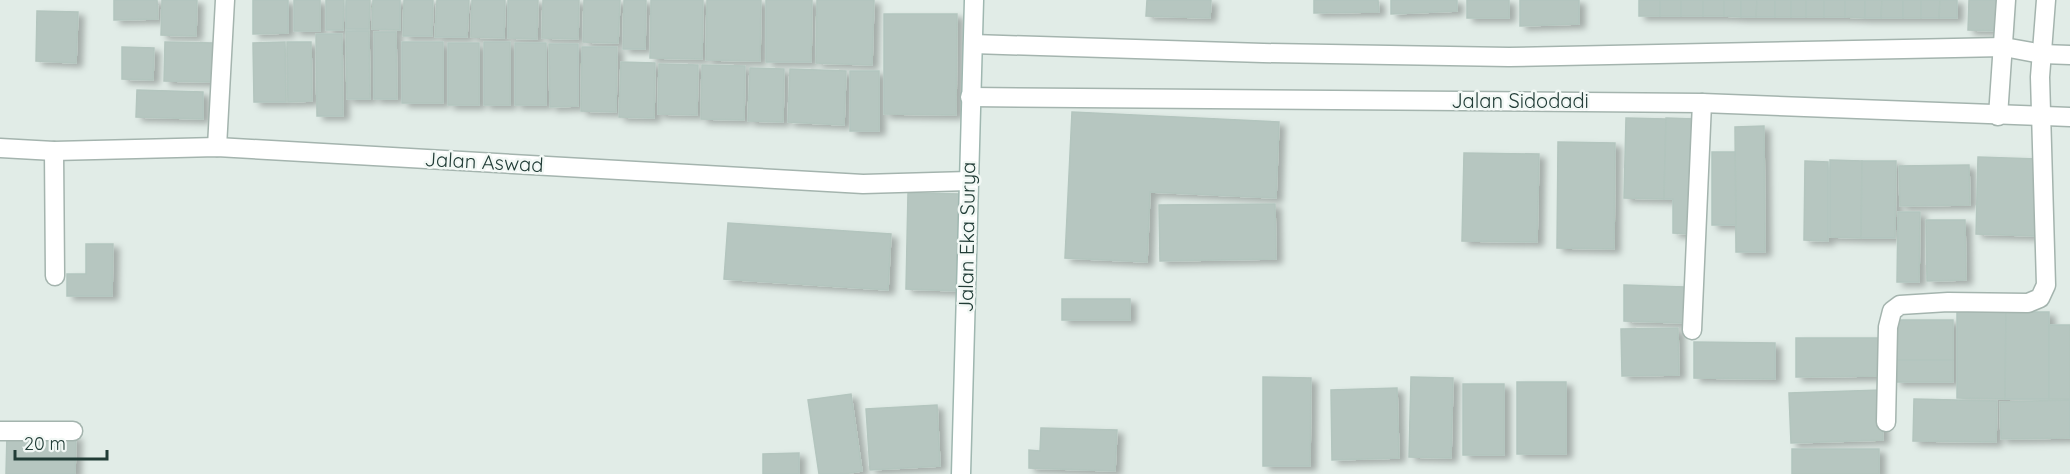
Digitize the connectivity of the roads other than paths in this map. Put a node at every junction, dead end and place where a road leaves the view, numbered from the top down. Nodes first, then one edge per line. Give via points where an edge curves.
1 (225, 0) edge
2 (974, 0) edge
3 (2006, 0) edge
4 (2046, 0) edge
5 (973, 44) junction
6 (2004, 47) junction
7 (2042, 54) junction
8 (2070, 56) edge
9 (970, 97) junction
10 (1702, 103) junction
11 (1998, 116) junction
12 (2042, 117) junction
13 (2070, 117) edge
14 (217, 147) junction
15 (0, 148) edge
16 (54, 151) junction
17 (969, 181) junction
18 (55, 276) dead end
19 (1692, 330) dead end
20 (1886, 422) dead end
21 (73, 430) dead end
22 (0, 431) edge
23 (961, 474) edge

1 - 14 street
2 - 5 street, Jalan Eka Surya
3 - 6 street
4 - 7 street
5 - 6 street via 1509,57
5 - 9 street, Jalan Eka Surya
6 - 7 street
6 - 11 street
7 - 8 street
7 - 12 street
9 - 10 street, Jalan Sidodadi
9 - 17 street, Jalan Eka Surya
10 - 11 street, Jalan Sidodadi
10 - 19 street
11 - 12 street, Jalan Sidodadi
12 - 13 street, Jalan Sidodadi
12 - 20 street via 2046,285 2040,298 2028,303 1900,305 1892,311 1888,327
14 - 16 street, Jalan Aswad
14 - 17 street, Jalan Aswad via 863,184
15 - 16 street, Jalan Aswad
16 - 18 street
17 - 23 street, Jalan Eka Surya
21 - 22 street

